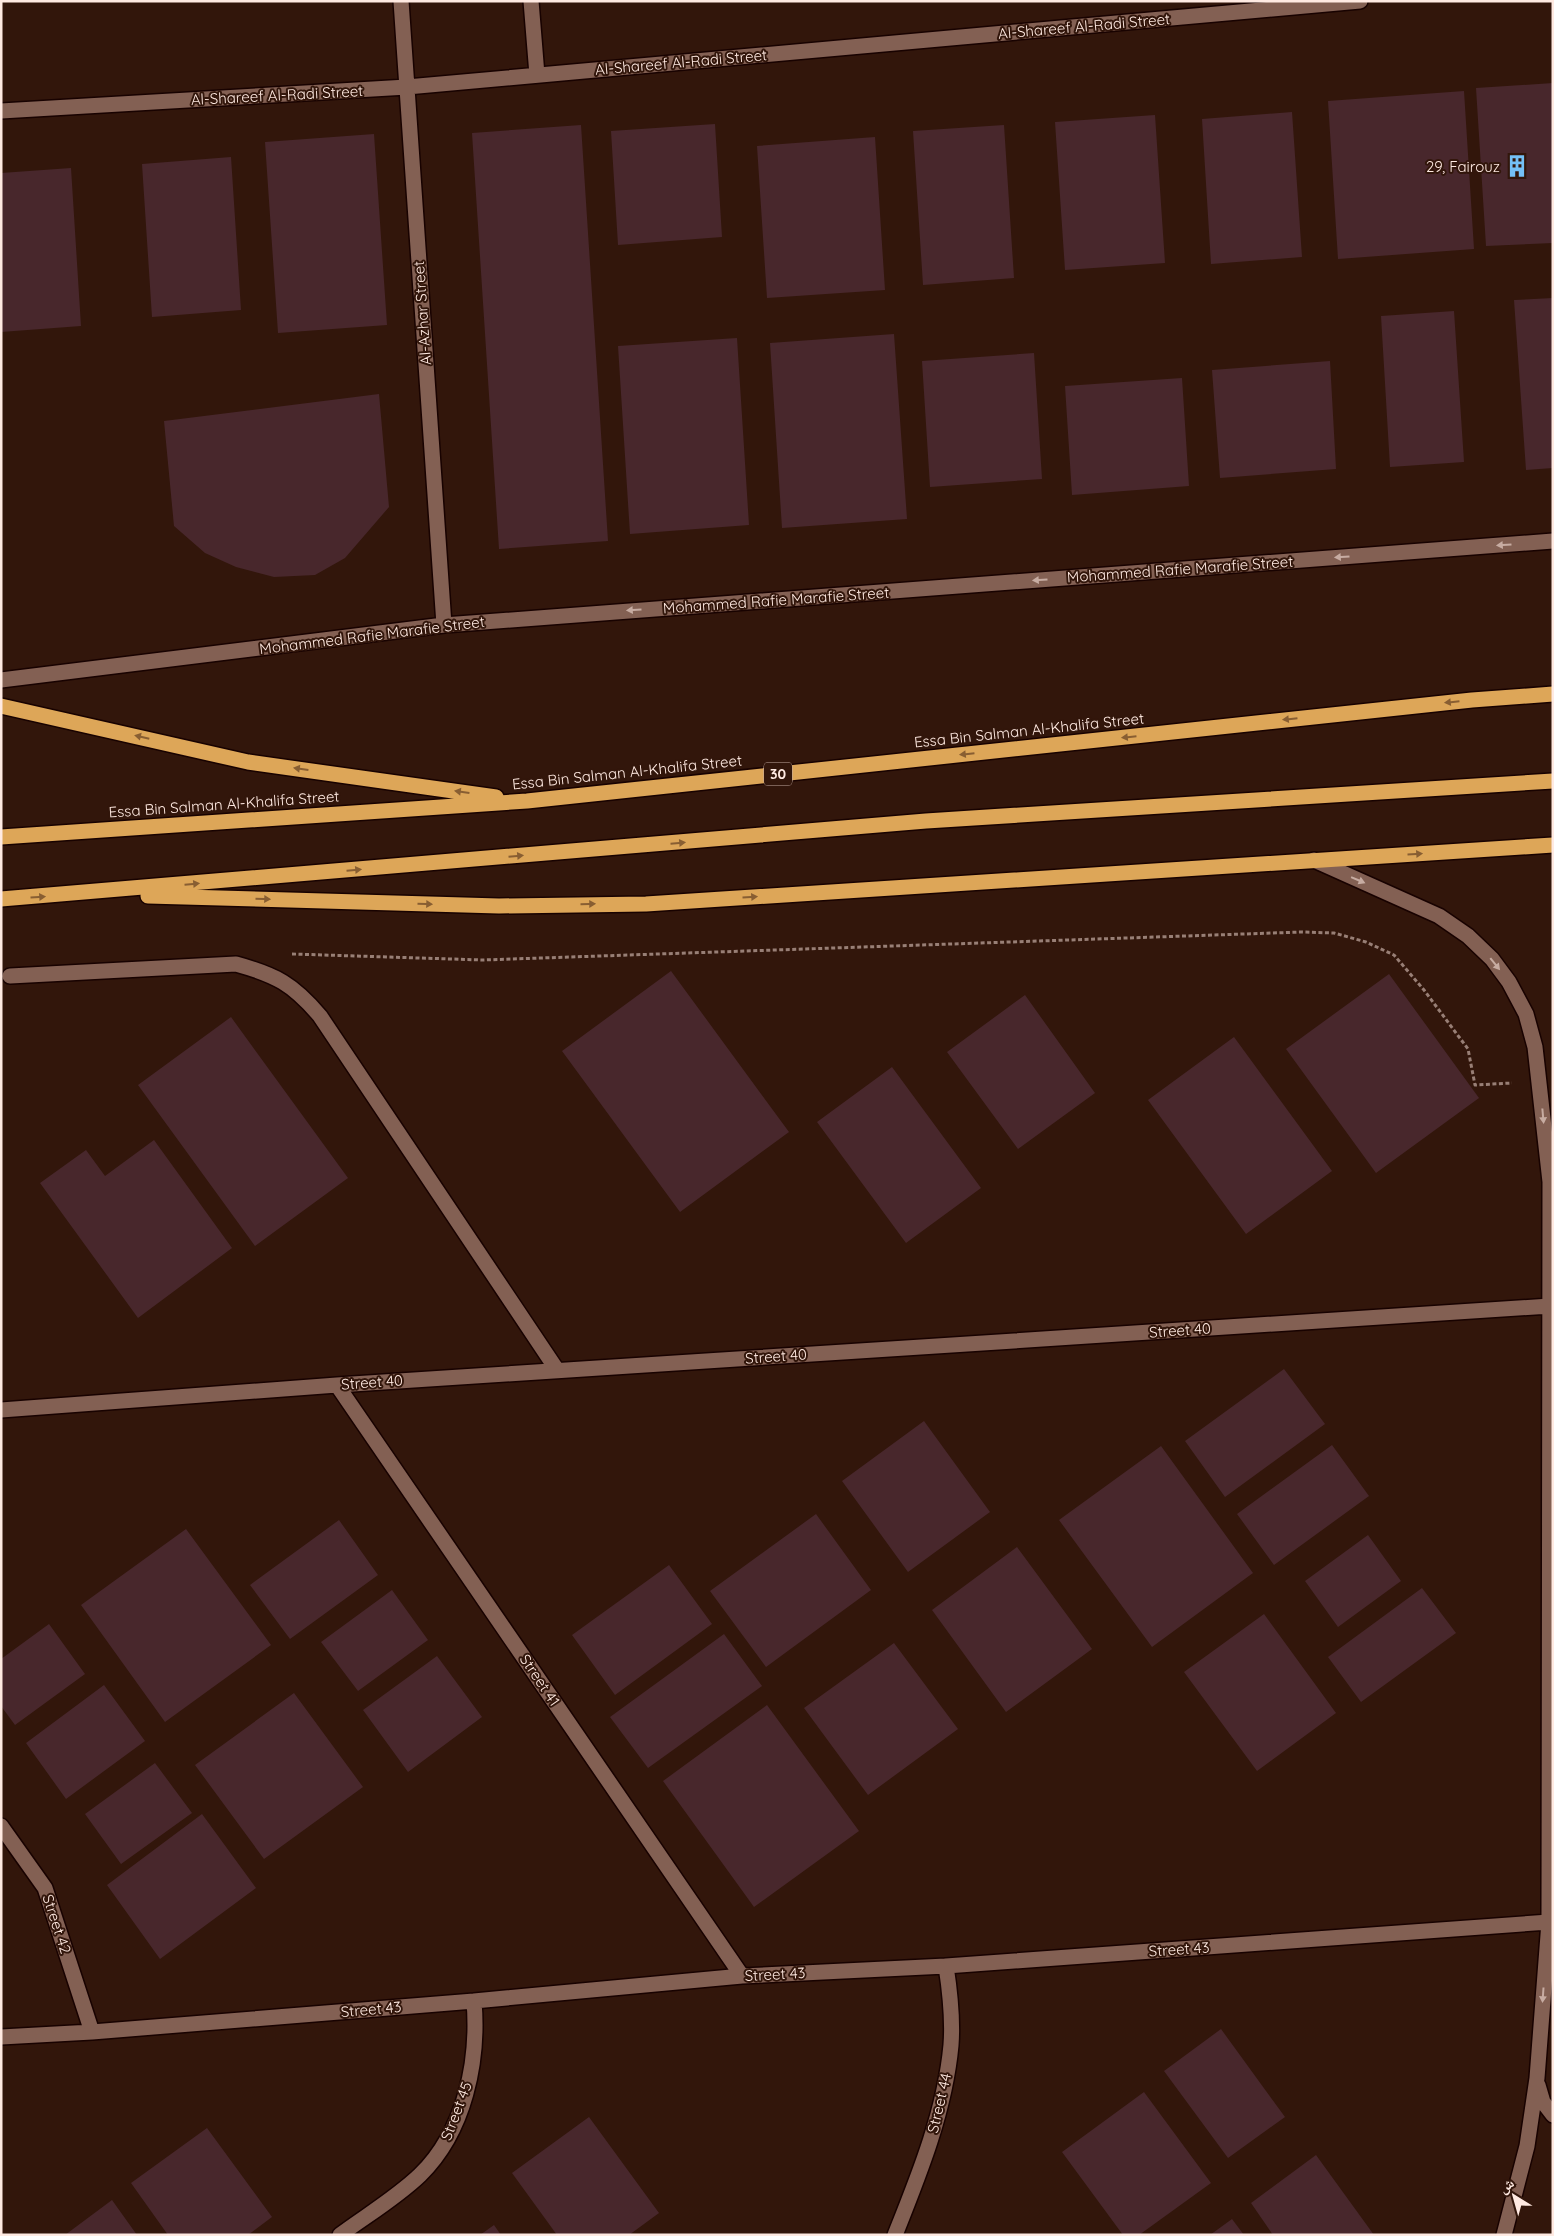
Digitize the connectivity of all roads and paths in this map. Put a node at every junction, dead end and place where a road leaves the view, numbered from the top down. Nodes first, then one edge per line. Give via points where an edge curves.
1 (401, 1) edge
2 (531, 1) edge
3 (1360, 1) edge
4 (537, 75) junction
5 (407, 87) junction
6 (1, 111) edge
7 (1553, 541) edge
8 (444, 624) junction
9 (1, 680) edge
10 (1553, 684) edge
11 (1553, 694) edge
12 (1472, 700) junction
13 (1, 706) edge
14 (1553, 781) edge
15 (528, 801) junction
16 (1, 837) edge
17 (1553, 845) edge
18 (1314, 860) junction
19 (74, 894) junction
20 (1, 899) edge
21 (286, 954) dead end
22 (10, 976) dead end
23 (1539, 1082) junction
24 (1552, 1181) edge
25 (1550, 1306) junction
26 (557, 1370) junction
27 (337, 1385) junction
28 (1, 1410) edge
29 (1, 1826) edge
30 (1549, 1922) junction
31 (946, 1966) junction
32 (742, 1976) junction
33 (474, 2001) junction
34 (92, 2032) junction
35 (1, 2037) edge
36 (1537, 2078) junction
37 (1553, 2115) edge
38 (340, 2235) edge
39 (895, 2235) edge
40 (1504, 2235) edge

1 - 5 street, Al-Azhar Street
2 - 4 street
3 - 4 street, Al-Shareef Al-Radi Street
4 - 5 street, Al-Shareef Al-Radi Street
5 - 6 street, Al-Shareef Al-Radi Street
5 - 8 street, Al-Azhar Street
7 -> 8 street, Mohammed Rafie Marafie Street
8 - 9 street, Mohammed Rafie Marafie Street
10 - 12 highway
11 - 12 highway, Essa Bin Salman Al-Khalifa Street / 30
12 -> 15 highway, Essa Bin Salman Al-Khalifa Street / 30
15 -> 13 highway via 248,762
19 -> 14 highway via 916,822
15 - 16 highway, Essa Bin Salman Al-Khalifa Street / 30
18 -> 17 highway
19 -> 18 highway via 499,906 646,904
18 -> 23 street via 1439,916 1468,936 1492,959 1526,1014 1535,1047
20 -> 19 highway
21 - 23 path via 483,960 1334,933 1366,942 1394,956 1468,1049 1475,1085
22 - 26 street via 236,964 268,973 288,984 320,1016
23 -> 24 street
24 - 25 street
25 - 26 street, Street 40
25 - 30 street
26 - 27 street, Street 40
27 - 28 street, Street 40
27 - 32 street, Street 41
29 - 34 street, Street 42 via 45,1888
30 - 31 street, Street 43
30 -> 36 street
31 - 32 street, Street 43
31 - 39 street, Street 44 via 952,2012 945,2082 930,2140
32 - 33 street, Street 43
33 - 34 street, Street 43
33 - 38 street, Street 45 via 475,2052 464,2100 442,2147 421,2174 403,2190
34 - 35 street, Street 43
36 - 37 street via 1543,2102
36 - 40 street via 1527,2146

